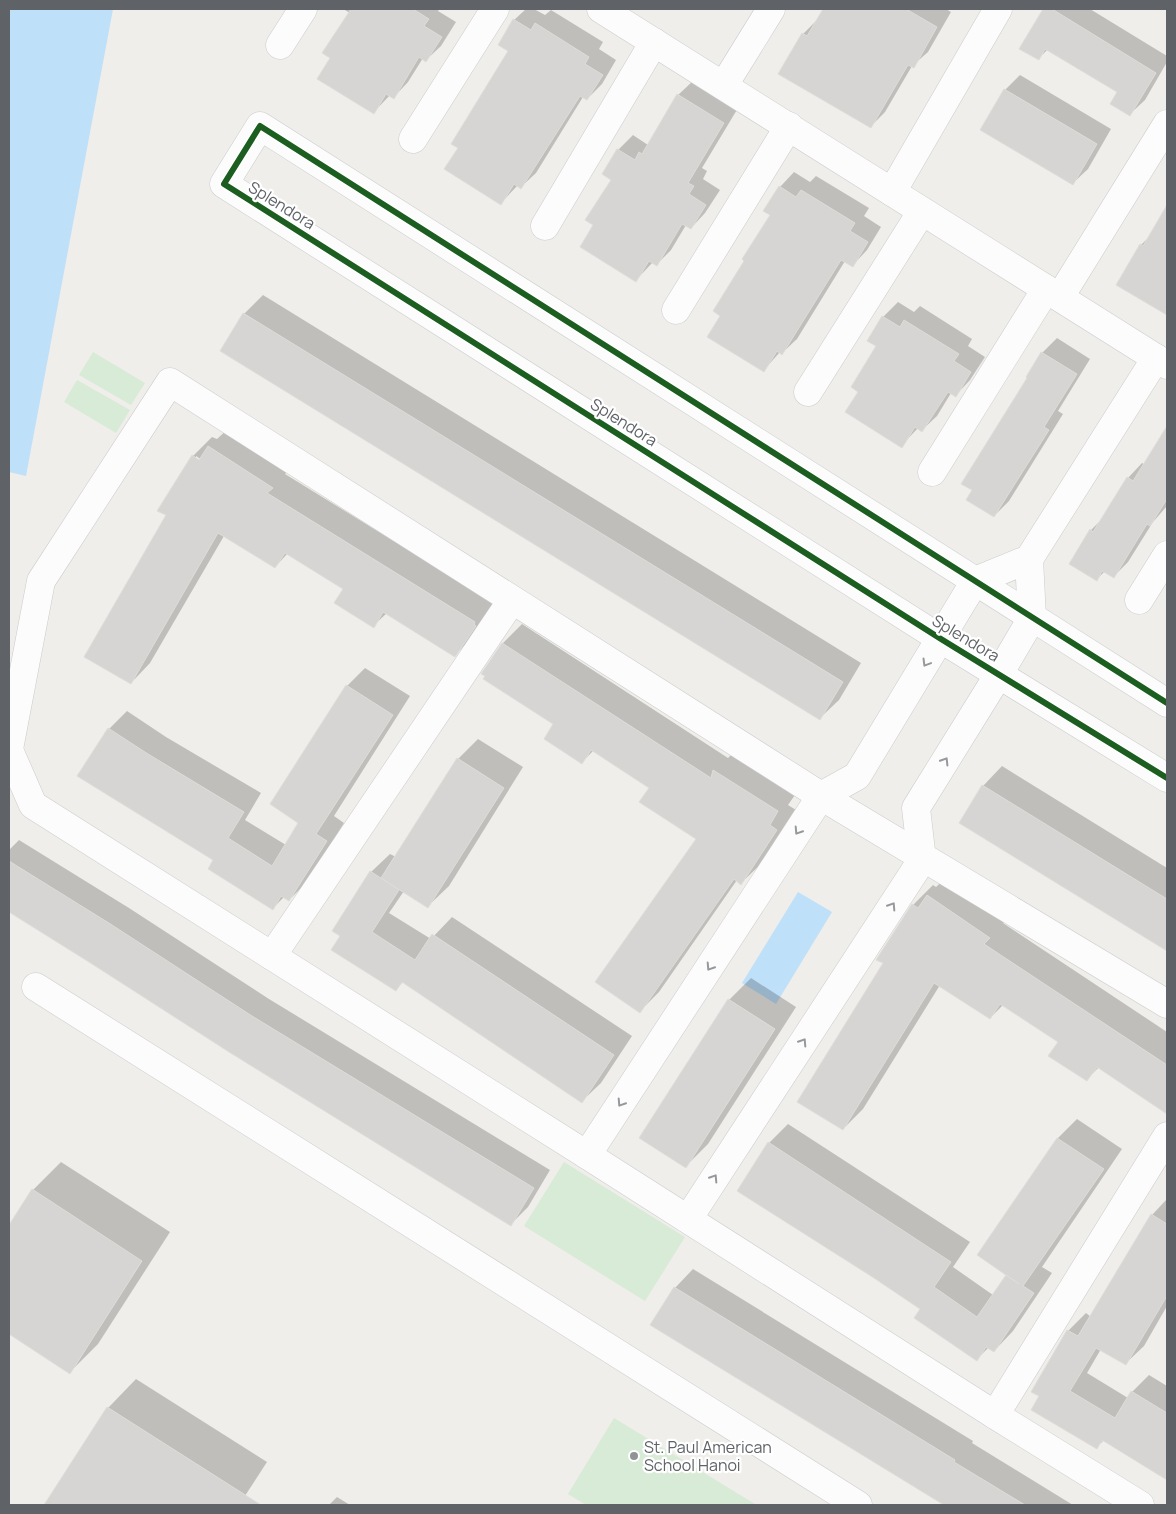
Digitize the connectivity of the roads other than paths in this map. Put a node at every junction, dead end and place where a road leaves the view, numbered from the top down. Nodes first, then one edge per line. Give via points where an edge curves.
1 (303, 9) edge
2 (496, 9) edge
3 (601, 9) edge
4 (771, 9) edge
5 (998, 9) edge
6 (654, 42) junction
7 (280, 45) dead end
8 (724, 86) junction
9 (1167, 124) edge
10 (788, 126) junction
11 (413, 139) dead end
12 (892, 192) junction
13 (922, 211) junction
14 (545, 226) dead end
15 (1053, 293) junction
16 (676, 310) dead end
17 (1162, 362) edge
18 (808, 392) dead end
19 (932, 472) dead end
20 (1167, 555) edge
21 (1029, 559) junction
22 (975, 581) junction
23 (512, 600) junction
24 (1139, 600) dead end
25 (1032, 618) junction
26 (941, 639) junction
27 (999, 674) junction
28 (1167, 703) edge
29 (9, 750) edge
30 (1167, 778) edge
31 (821, 796) junction
32 (921, 856) junction
33 (272, 956) junction
34 (36, 987) dead end
35 (1167, 1004) edge
36 (1167, 1136) edge
37 (587, 1155) junction
38 (688, 1219) junction
39 (994, 1415) junction
40 (858, 1505) edge
41 (1140, 1505) edge

1 - 7 street
2 - 11 street
3 - 6 street
4 - 8 street
5 - 12 street
6 - 8 street
6 - 14 street
8 - 10 street
9 - 15 street
10 - 12 street
10 - 16 street
12 - 13 street
13 - 15 street
13 - 18 street
15 - 17 street
15 - 19 street
17 - 21 street
20 - 24 street
21 - 22 street
21 - 25 street
22 - 25 street, Splendora
22 - 26 street
22 - 26 street, Splendora via 260,126 224,184
23 - 29 street via 170,382 41,581
23 - 31 street
23 - 33 street
25 - 27 street
25 - 28 street, Splendora
26 - 27 street, Splendora
26 -> 31 street via 857,776
27 - 30 street, Splendora
32 -> 27 street via 916,808
29 - 33 street via 33,805
31 - 32 street
31 -> 37 street
32 - 35 street
38 -> 32 street via 922,860
33 - 37 street
34 - 40 street
36 - 39 street
37 - 38 street
38 - 39 street
39 - 41 street

